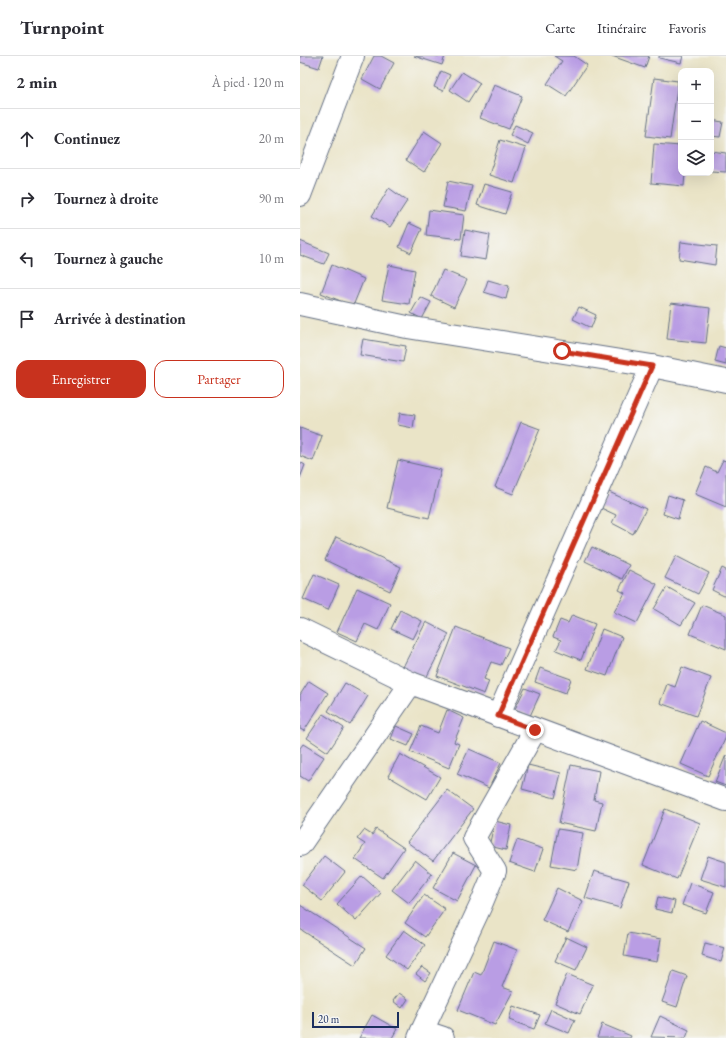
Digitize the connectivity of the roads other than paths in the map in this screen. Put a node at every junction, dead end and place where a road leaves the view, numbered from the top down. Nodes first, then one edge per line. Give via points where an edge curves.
1 (353, 56) edge
2 (300, 195) edge
3 (300, 304) edge
4 (652, 366) junction
5 (726, 382) edge
6 (300, 629) edge
7 (411, 683) junction
8 (498, 716) junction
9 (535, 730) junction
10 (726, 800) edge
11 (300, 845) edge
12 (421, 1034) edge
13 (443, 1038) edge

1 - 2 street
3 - 4 street via 407,327
4 - 5 street
4 - 8 street
6 - 7 street
7 - 8 street
7 - 11 street
8 - 9 street
9 - 10 street
9 - 12 street via 474,838 495,870
12 - 13 street

